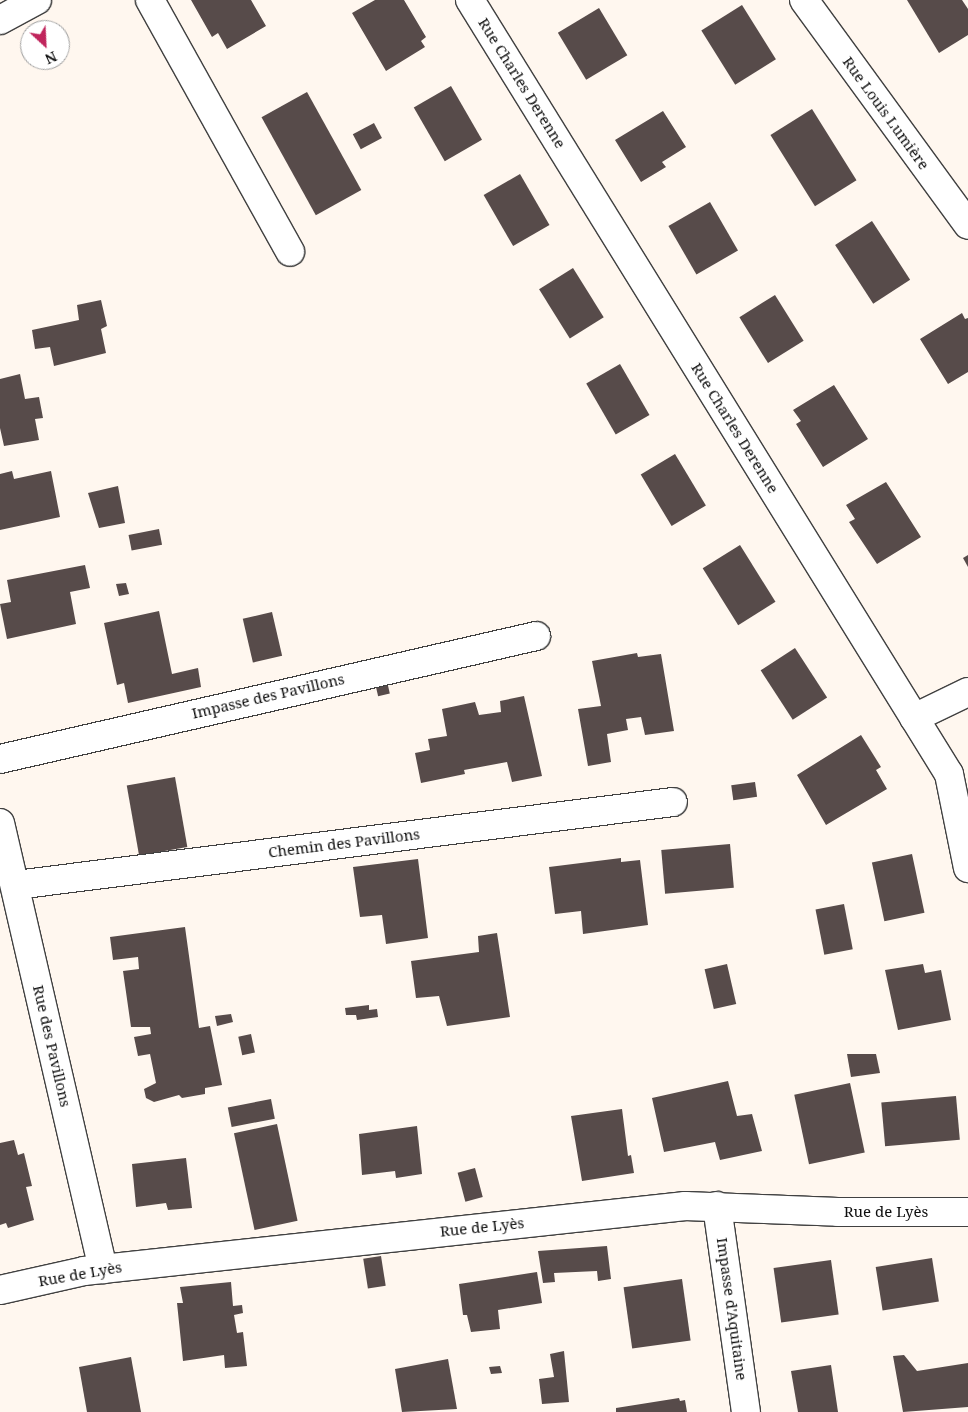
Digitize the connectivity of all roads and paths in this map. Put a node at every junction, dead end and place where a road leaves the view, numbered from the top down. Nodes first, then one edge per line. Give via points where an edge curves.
1 (37, 0) edge
2 (150, 0) edge
3 (470, 0) edge
4 (804, 0) edge
5 (0, 20) edge
6 (968, 225) edge
7 (290, 252) dead end
8 (536, 636) dead end
9 (968, 692) edge
10 (914, 718) junction
11 (0, 759) edge
12 (672, 802) dead end
13 (0, 823) edge
14 (968, 868) edge
15 (16, 886) junction
16 (717, 1206) junction
17 (968, 1212) edge
18 (103, 1269) junction
19 (0, 1290) edge
20 (746, 1412) edge

1 - 5 street
2 - 7 street
3 - 10 street, Rue Charles Derenne
4 - 6 street, Rue Louis Lumière
8 - 11 street, Impasse des Pavillons
9 - 10 street
10 - 14 street, Rue Charles Derenne via 949,774
12 - 15 street, Chemin des Pavillons
13 - 15 street, Rue des Pavillons
15 - 18 street, Rue des Pavillons
16 - 17 street, Rue de Lyès via 838,1212
16 - 18 street, Rue de Lyès via 684,1206
16 - 20 street, Impasse d'Aquitaine
18 - 19 street, Rue de Lyès

